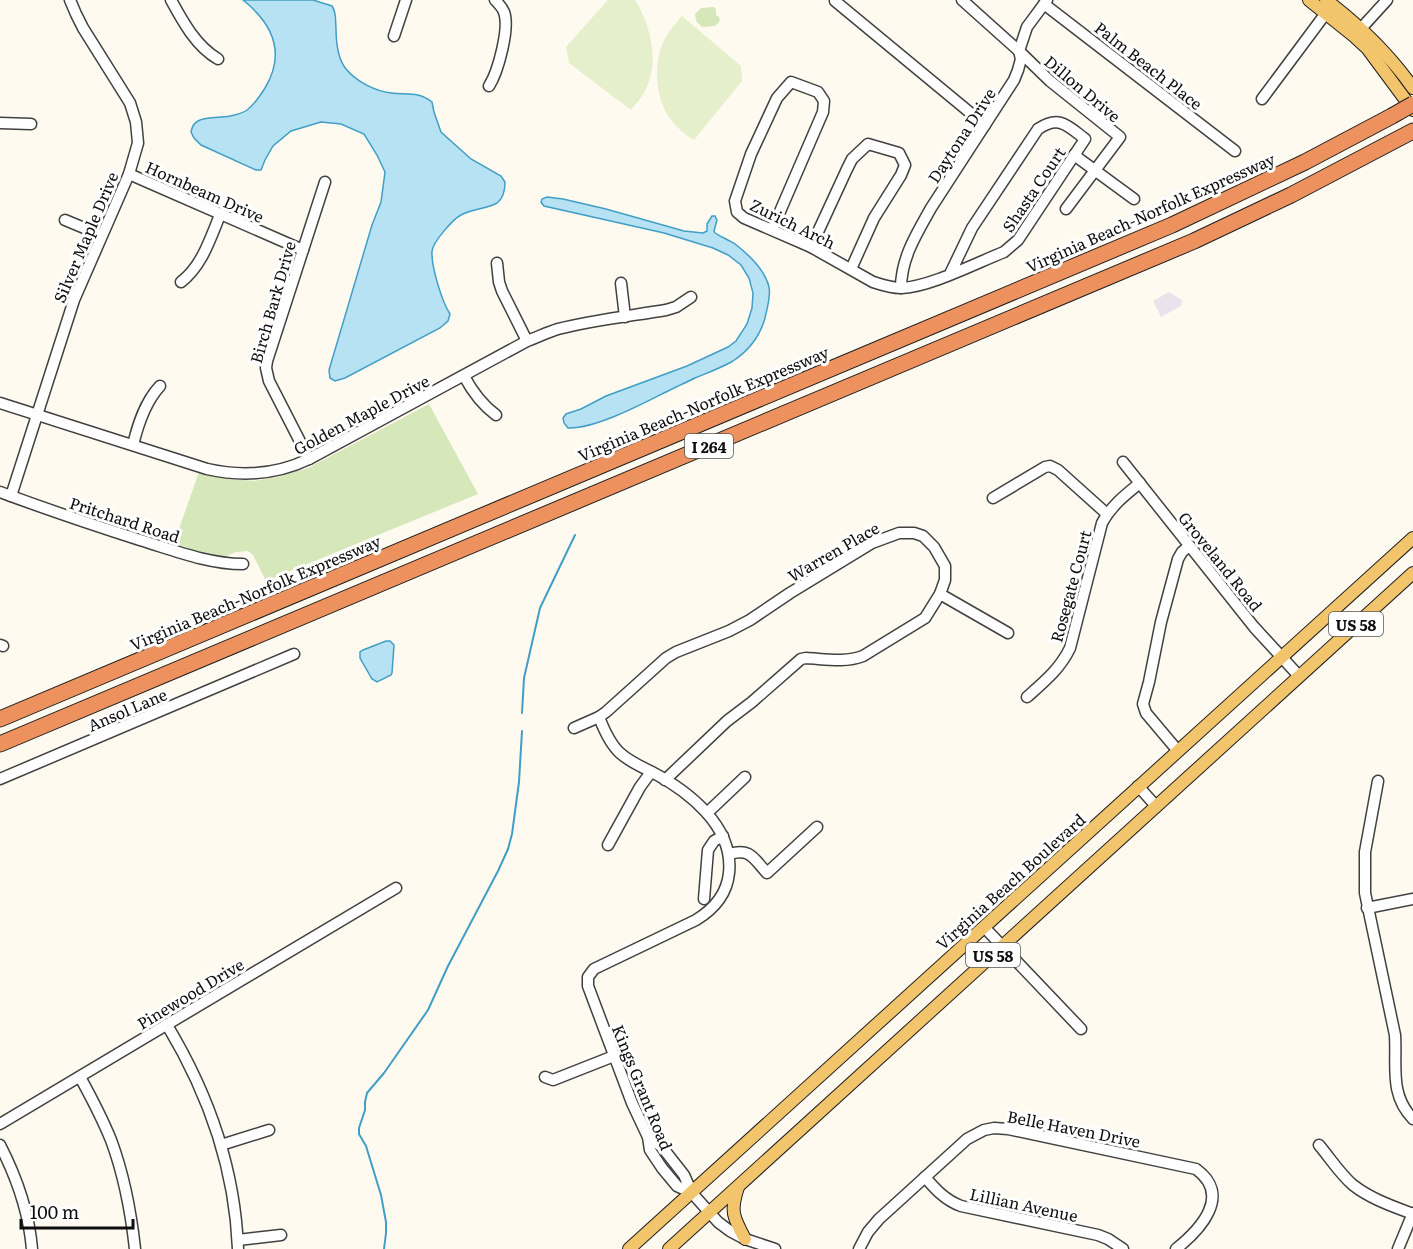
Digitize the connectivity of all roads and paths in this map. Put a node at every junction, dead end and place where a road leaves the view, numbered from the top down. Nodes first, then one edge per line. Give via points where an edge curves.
1 (70, 0) edge
2 (171, 0) edge
3 (405, 0) edge
4 (495, 0) edge
5 (962, 0) edge
6 (1309, 0) edge
7 (1387, 0) edge
8 (835, 1) edge
9 (1046, 2) edge
10 (1326, 6) edge
11 (1358, 33) junction
12 (394, 36) dead end
13 (1019, 51) junction
14 (218, 58) dead end
15 (489, 86) dead end
16 (1413, 88) edge
17 (1262, 99) dead end
18 (1413, 104) edge
19 (1413, 110) edge
20 (0, 123) edge
21 (31, 124) dead end
22 (985, 125) junction
23 (1412, 131) edge
24 (1235, 151) dead end
25 (1074, 155) junction
26 (1094, 170) junction
27 (129, 174) junction
28 (325, 182) dead end
29 (1134, 200) dead end
30 (1066, 209) dead end
31 (220, 215) junction
32 (65, 220) dead end
33 (772, 230) junction
34 (101, 235) junction
35 (812, 247) junction
36 (303, 250) junction
37 (497, 263) dead end
38 (851, 269) junction
39 (950, 274) junction
40 (181, 282) dead end
41 (621, 283) dead end
42 (901, 288) junction
43 (691, 297) dead end
44 (625, 316) junction
45 (527, 341) junction
46 (464, 376) junction
47 (160, 386) dead end
48 (0, 403) edge
49 (37, 414) junction
50 (496, 415) dead end
51 (133, 446) junction
52 (309, 459) junction
53 (1123, 462) dead end
54 (1140, 483) junction
55 (0, 492) edge
56 (11, 496) junction
57 (993, 498) dead end
58 (1107, 514) junction
59 (1413, 538) edge
60 (1189, 546) junction
61 (243, 564) dead end
62 (1413, 573) edge
63 (940, 594) junction
64 (1008, 633) dead end
65 (294, 654) dead end
66 (1282, 657) junction
67 (1299, 676) junction
68 (1027, 697) dead end
69 (599, 717) junction
70 (0, 719) edge
71 (574, 728) dead end
72 (0, 744) edge
73 (1178, 751) junction
74 (651, 772) junction
75 (745, 777) dead end
76 (0, 779) edge
77 (665, 780) junction
78 (1378, 781) dead end
79 (1138, 786) junction
80 (1156, 806) junction
81 (707, 813) junction
82 (817, 827) dead end
83 (723, 836) junction
84 (608, 845) dead end
85 (729, 854) junction
86 (396, 888) dead end
87 (1413, 898) edge
88 (704, 899) dead end
89 (1367, 908) junction
90 (984, 927) junction
91 (1003, 946) junction
92 (167, 1025) junction
93 (1082, 1029) dead end
94 (614, 1056) junction
95 (80, 1077) junction
96 (545, 1077) dead end
97 (1413, 1119) edge
98 (0, 1124) edge
99 (269, 1130) dead end
100 (0, 1145) edge
101 (221, 1145) junction
102 (1319, 1145) dead end
103 (925, 1177) junction
104 (738, 1186) junction
105 (692, 1193) junction
106 (709, 1212) junction
107 (1413, 1214) edge
108 (281, 1235) dead end
109 (745, 1239) junction
110 (238, 1244) edge
111 (32, 1249) edge
112 (135, 1249) edge
113 (629, 1249) edge
114 (669, 1249) edge
115 (775, 1249) edge
116 (859, 1249) edge
117 (1123, 1249) edge
118 (1176, 1249) edge
119 (1398, 1249) edge

1 - 27 street, Silver Maple Drive via 134,113 138,142
2 - 14 street via 197,41
3 - 12 street
4 - 15 street via 504,12 505,26 499,63
5 - 13 street, Dillon Drive
6 - 10 main road
7 - 11 street
8 - 22 street
9 - 13 street, Daytona Drive via 1027,27
9 - 24 street, Palm Beach Place
10 - 11 main road
10 - 17 street
11 - 16 main road via 1396,66
11 - 19 main road
13 - 22 street, Daytona Drive via 1021,59 1014,80
13 - 26 street, Dillon Drive via 1120,137
18 - 70 highway, Virginia Beach-Norfolk Expressway / I 264, bridge via 1305,162 1172,225
20 - 21 street
22 - 42 street, Daytona Drive via 918,231 906,255
23 - 72 highway, I 264 via 1194,241
25 - 26 street
25 - 39 street, Shasta Court via 1011,247
25 - 39 street, Shasta Court via 1085,139 1060,121 1048,122 1038,129 972,228
26 - 29 street
26 - 30 street, Dillon Drive
27 - 31 street, Hornbeam Drive
27 - 34 street, Silver Maple Drive
28 - 36 street, Birch Bark Drive
31 - 36 street, Hornbeam Drive
31 - 40 street via 200,261
32 - 34 street
33 - 33 street, Zurich Arch via 741,216 735,201 760,131 777,98 791,82 818,92 824,101 823,112
33 - 35 street, Zurich Arch
34 - 49 street, Silver Maple Drive via 74,300
35 - 38 street, Zurich Arch
35 - 38 street via 852,159 868,144 898,153 905,165 901,175 874,218
36 - 52 street, Birch Bark Drive via 266,368
37 - 45 street via 502,291
38 - 42 street, Zurich Arch via 873,282
39 - 42 street, Shasta Court
41 - 44 street
43 - 44 street, Golden Maple Drive via 666,310
44 - 45 street, Golden Maple Drive via 557,329
45 - 46 street, Golden Maple Drive
46 - 50 street via 479,400
46 - 52 street, Golden Maple Drive
47 - 51 street via 148,400
48 - 49 street, Golden Maple Drive
49 - 51 street, Golden Maple Drive
49 - 56 street, Silver Maple Drive
51 - 52 street, Golden Maple Drive via 236,474 282,470
53 - 54 street, Groveland Road
54 - 58 street, Rosegate Court
54 - 60 street, Groveland Road
55 - 56 street, Pritchard Road
56 - 61 street, Pritchard Road via 165,548 216,562
57 - 58 street via 1050,466
58 - 68 street, Rosegate Court via 1070,648 1061,664
59 - 66 main road, Virginia Beach Boulevard / US 58
60 - 66 street, Groveland Road
60 - 73 street via 1178,559 1143,704
62 - 67 main road, US 58
63 - 64 street
63 - 69 street, Warren Place via 945,566 927,539 914,533 887,537 750,620 666,658
63 - 77 street, Warren Place via 925,618 863,656 846,660 801,659
65 - 76 street, Ansol Lane
66 - 67 street, Groveland Road
66 - 73 main road, Virginia Beach Boulevard / US 58
67 - 80 main road, US 58
69 - 71 street, Warren Place
69 - 74 street via 618,751
73 - 79 main road, Virginia Beach Boulevard / US 58
74 - 77 street
74 - 84 street
75 - 81 street
77 - 81 street
78 - 89 street via 1365,852
79 - 80 street
79 - 90 main road, Virginia Beach Boulevard / US 58
80 - 91 main road, US 58
81 - 83 street
82 - 85 street via 767,873 746,852
83 - 85 street
83 - 88 street via 708,850
85 - 94 street, Kings Grant Road via 728,883 710,910 590,972 588,986
86 - 92 street, Pinewood Drive
87 - 89 street
89 - 97 street via 1395,1035 1397,1093
90 - 91 street
90 - 105 main road, Virginia Beach Boulevard / US 58
91 - 93 street
91 - 104 main road, US 58
92 - 95 street, Pinewood Drive
92 - 101 street via 193,1072
94 - 96 street via 553,1080
94 - 105 street, Kings Grant Road via 650,1150 676,1186
95 - 98 street, Pinewood Drive
95 - 112 street via 111,1139 127,1194
99 - 101 street
100 - 111 street via 21,1194
101 - 110 street
102 - 107 street via 1363,1192
103 - 116 street, Belle Haven Drive via 879,1219
103 - 117 street, Lillian Avenue via 952,1203 1098,1235
103 - 118 street, Belle Haven Drive via 975,1133 994,1128 1190,1167 1208,1180 1212,1201 1205,1218
104 - 106 main road, US 58
104 - 109 main road via 733,1210
105 - 106 street, Kings Grant Road
105 - 113 main road, Virginia Beach Boulevard / US 58
106 - 109 street, Kings Grant Road
106 - 114 main road, US 58
107 - 119 street
108 - 110 street
109 - 115 street, Kings Grant Road

